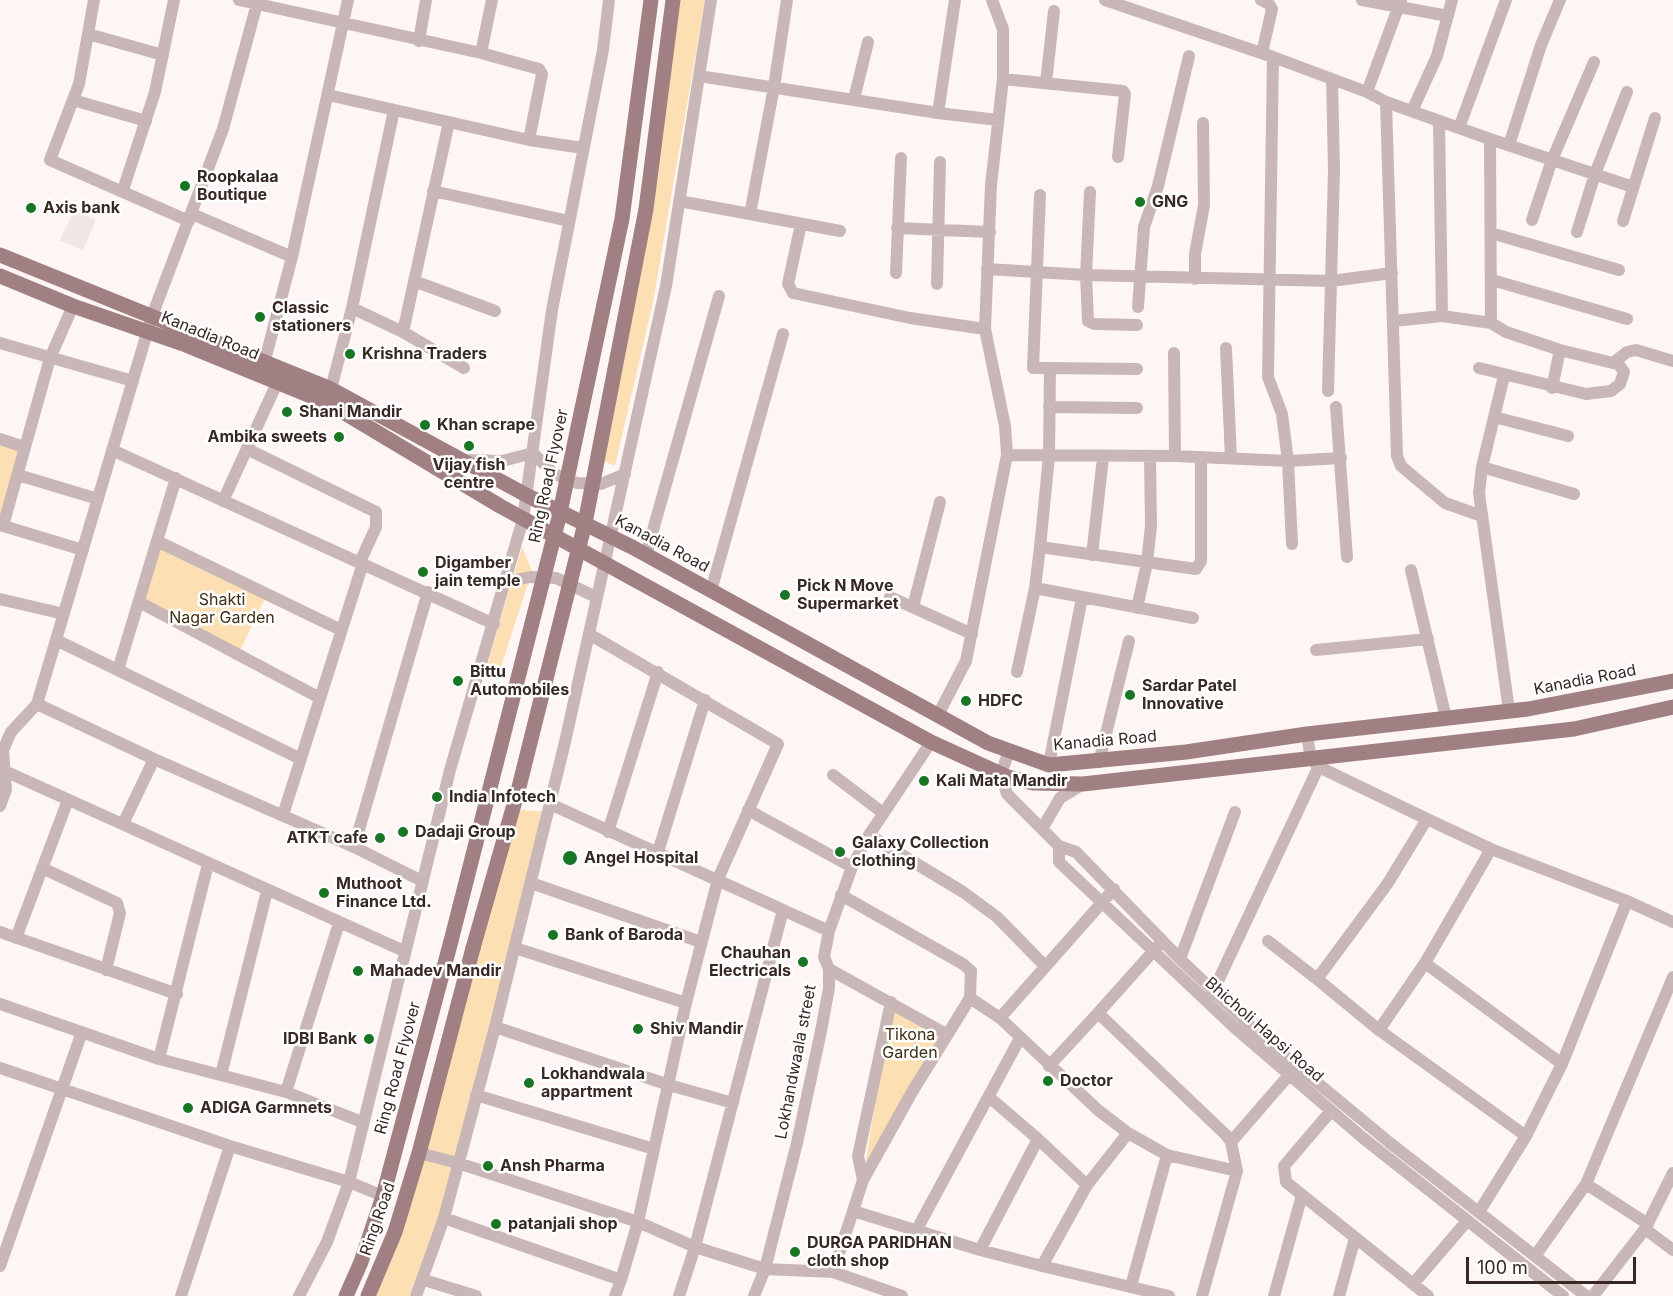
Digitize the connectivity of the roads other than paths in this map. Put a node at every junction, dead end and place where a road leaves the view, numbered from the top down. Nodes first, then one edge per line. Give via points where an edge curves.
1 (94, 0) edge
2 (174, 0) edge
3 (239, 0) edge
4 (348, 0) edge
5 (426, 0) edge
6 (492, 0) edge
7 (609, 0) edge
8 (651, 0) edge
9 (673, 0) edge
10 (711, 0) edge
11 (787, 0) edge
12 (955, 0) edge
13 (992, 0) edge
14 (1105, 0) edge
15 (1261, 0) edge
16 (1362, 0) edge
17 (1452, 0) edge
18 (1506, 0) edge
19 (1560, 0) edge
20 (257, 2) edge
21 (1400, 4) edge
22 (1054, 10) dead end
23 (1448, 16) junction
24 (343, 23) junction
25 (88, 34) junction
26 (419, 41) junction
27 (868, 42) dead end
28 (481, 53) junction
29 (163, 55) junction
30 (1268, 55) junction
31 (1189, 56) dead end
32 (1594, 62) dead end
33 (699, 76) junction
34 (1003, 79) junction
35 (1332, 79) junction
36 (1046, 83) junction
37 (774, 87) junction
38 (1367, 92) junction
39 (1627, 92) dead end
40 (328, 95) junction
41 (854, 99) junction
42 (73, 100) junction
43 (1386, 102) junction
44 (394, 110) junction
45 (1412, 111) junction
46 (938, 113) junction
47 (1655, 118) dead end
48 (998, 120) junction
49 (146, 121) junction
50 (1439, 121) junction
51 (449, 122) junction
52 (1203, 123) dead end
53 (1460, 128) junction
54 (1490, 139) junction
55 (529, 140) junction
56 (1509, 145) junction
57 (583, 148) junction
58 (1118, 157) dead end
59 (901, 158) dead end
60 (1552, 160) junction
61 (940, 162) dead end
62 (1595, 174) junction
63 (1633, 186) junction
64 (123, 190) junction
65 (433, 191) junction
66 (1090, 192) dead end
67 (1040, 195) dead end
68 (679, 201) junction
69 (750, 213) junction
70 (190, 218) junction
71 (1532, 220) dead end
72 (569, 221) junction
73 (1623, 221) dead end
74 (801, 224) junction
75 (897, 228) junction
76 (938, 228) junction
77 (840, 231) dead end
78 (990, 232) junction
79 (1577, 232) dead end
80 (1491, 233) junction
81 (0, 255) edge
82 (292, 257) junction
83 (987, 269) junction
84 (1619, 270) dead end
85 (1036, 272) junction
86 (896, 273) dead end
87 (1392, 273) junction
88 (1086, 275) junction
89 (1140, 275) junction
90 (0, 276) edge
91 (1194, 279) junction
92 (1270, 280) junction
93 (1492, 280) junction
94 (414, 281) junction
95 (1330, 281) junction
96 (937, 284) dead end
97 (719, 296) dead end
98 (73, 306) junction
99 (1138, 307) dead end
100 (352, 308) junction
101 (495, 310) dead end
102 (152, 316) junction
103 (1442, 316) junction
104 (1627, 319) dead end
105 (1394, 321) junction
106 (1491, 324) junction
107 (1137, 325) dead end
108 (985, 329) junction
109 (149, 331) junction
110 (403, 332) junction
111 (783, 334) dead end
112 (0, 343) edge
113 (1226, 348) dead end
114 (1560, 350) junction
115 (1174, 353) dead end
116 (50, 358) junction
117 (265, 360) junction
118 (1673, 361) edge
119 (1617, 362) junction
120 (464, 368) dead end
121 (1050, 368) junction
122 (1479, 368) dead end
123 (1137, 369) dead end
124 (1504, 376) junction
125 (133, 381) junction
126 (277, 383) junction
127 (1552, 388) junction
128 (331, 389) junction
129 (1329, 392) dead end
130 (1049, 407) junction
131 (1336, 407) dead end
132 (1137, 408) dead end
133 (1494, 417) junction
134 (1568, 436) dead end
135 (0, 440) edge
136 (24, 447) junction
137 (247, 449) junction
138 (112, 450) junction
139 (533, 453) junction
140 (1007, 455) junction
141 (1049, 456) junction
142 (1150, 456) junction
143 (1174, 456) junction
144 (1201, 457) junction
145 (1103, 458) junction
146 (1230, 458) junction
147 (1341, 458) junction
148 (461, 460) junction
149 (1288, 462) junction
150 (1482, 467) junction
151 (625, 474) junction
152 (18, 475) junction
153 (176, 478) junction
154 (1574, 494) dead end
155 (528, 496) junction
156 (98, 499) junction
157 (222, 501) junction
158 (940, 502) dead end
159 (1482, 516) junction
160 (524, 519) junction
161 (2, 526) edge
162 (609, 536) junction
163 (157, 541) junction
164 (1292, 543) dead end
165 (1040, 547) junction
166 (83, 550) junction
167 (646, 555) junction
168 (1092, 555) junction
169 (1347, 557) dead end
170 (604, 562) junction
171 (361, 563) junction
172 (1147, 563) junction
173 (1411, 570) dead end
174 (506, 582) junction
175 (1035, 588) junction
176 (711, 591) junction
177 (428, 592) junction
178 (596, 597) junction
179 (890, 597) dead end
180 (1082, 598) junction
181 (0, 599) edge
182 (139, 602) junction
183 (913, 607) junction
184 (1137, 608) junction
185 (64, 615) junction
186 (1193, 618) dead end
187 (494, 624) junction
188 (342, 630) junction
189 (589, 634) junction
190 (972, 634) junction
191 (1428, 639) junction
192 (56, 640) junction
193 (1129, 640) dead end
194 (1316, 650) dead end
195 (118, 670) junction
196 (658, 672) junction
197 (1017, 672) dead end
198 (1673, 681) edge
199 (320, 698) junction
200 (705, 700) junction
201 (38, 704) junction
202 (1673, 707) edge
203 (1528, 709) junction
204 (1509, 711) junction
205 (938, 715) junction
206 (1446, 718) junction
207 (1307, 734) junction
208 (1532, 734) junction
209 (931, 742) junction
210 (1009, 751) junction
211 (154, 759) junction
212 (301, 759) junction
213 (1099, 762) junction
214 (1315, 763) junction
215 (1049, 765) junction
216 (2, 770) edge
217 (1001, 774) junction
218 (833, 775) dead end
219 (1083, 784) junction
220 (68, 800) junction
221 (550, 804) junction
222 (0, 806) edge
223 (748, 810) junction
224 (1235, 812) dead end
225 (883, 813) junction
226 (283, 815) junction
227 (1427, 819) junction
228 (123, 824) junction
229 (1042, 829) junction
230 (608, 832) junction
231 (869, 835) junction
232 (1059, 846) junction
233 (354, 847) junction
234 (1491, 849) junction
235 (658, 852) junction
236 (208, 864) junction
237 (852, 867) junction
238 (42, 868) junction
239 (718, 879) junction
240 (422, 881) junction
241 (531, 883) junction
242 (1114, 890) junction
243 (267, 891) junction
244 (841, 895) junction
245 (1627, 901) junction
246 (1101, 903) junction
247 (783, 910) junction
248 (339, 922) junction
249 (1673, 922) edge
250 (828, 931) junction
251 (0, 932) edge
252 (16, 938) junction
253 (1163, 941) junction
254 (1268, 941) dead end
255 (701, 942) junction
256 (515, 948) junction
257 (404, 951) junction
258 (1153, 952) junction
259 (1180, 958) junction
260 (1425, 963) junction
261 (1046, 966) junction
262 (830, 969) junction
263 (106, 970) junction
264 (1673, 977) edge
265 (1317, 979) junction
266 (1214, 990) junction
267 (177, 994) junction
268 (970, 998) junction
269 (891, 1002) junction
270 (686, 1003) junction
271 (1207, 1003) junction
272 (0, 1004) edge
273 (1098, 1013) junction
274 (1000, 1018) junction
275 (495, 1027) junction
276 (1379, 1030) junction
277 (82, 1032) junction
278 (946, 1034) junction
279 (1020, 1038) junction
280 (159, 1059) junction
281 (1562, 1064) junction
282 (1048, 1065) junction
283 (0, 1068) edge
284 (221, 1075) junction
285 (1289, 1075) junction
286 (669, 1085) junction
287 (63, 1089) junction
288 (286, 1092) junction
289 (476, 1095) junction
290 (989, 1097) junction
291 (733, 1103) junction
292 (1331, 1111) junction
293 (362, 1122) junction
294 (1128, 1133) junction
295 (1526, 1136) junction
296 (1038, 1139) junction
297 (1231, 1142) junction
298 (230, 1146) junction
299 (654, 1149) junction
300 (419, 1153) junction
301 (1167, 1155) junction
302 (458, 1163) junction
303 (1237, 1171) junction
304 (1673, 1173) edge
305 (862, 1180) junction
306 (349, 1182) junction
307 (1586, 1184) junction
308 (1087, 1185) junction
309 (1302, 1195) junction
310 (383, 1196) junction
311 (853, 1211) junction
312 (1479, 1212) junction
313 (444, 1218) junction
314 (1467, 1221) junction
315 (638, 1222) junction
316 (1647, 1226) junction
317 (916, 1231) junction
318 (1354, 1238) junction
319 (695, 1247) junction
320 (980, 1250) junction
321 (1673, 1250) edge
322 (1535, 1256) junction
323 (1, 1261) edge
324 (1042, 1266) junction
325 (765, 1269) junction
326 (833, 1272) junction
327 (424, 1280) junction
328 (621, 1280) junction
329 (1546, 1283) junction
330 (1413, 1284) junction
331 (1131, 1286) junction
332 (879, 1293) edge
333 (181, 1296) edge
334 (299, 1296) edge
335 (346, 1296) edge
336 (368, 1296) edge
337 (416, 1296) edge
338 (476, 1296) edge
339 (615, 1296) edge
340 (679, 1296) edge
341 (754, 1296) edge
342 (902, 1296) edge
343 (1169, 1296) edge
344 (1202, 1296) edge
345 (1274, 1296) edge
346 (1339, 1296) edge
347 (1428, 1296) edge
348 (1540, 1296) edge
349 (1563, 1296) edge
350 (1586, 1296) edge
351 (1593, 1296) edge

1 - 25 street
2 - 29 street
3 - 20 street
4 - 24 street
5 - 26 street
6 - 28 street
7 - 57 street
8 - 310 main road, Ring Road Flyover, bridge via 622,219 562,506
9 - 300 main road, bridge via 646,208 585,523 519,787
10 - 33 street
11 - 37 street
12 - 46 street
13 - 34 street via 1003,29
14 - 30 street
15 - 30 street via 1272,9
16 - 21 street
17 - 23 street
18 - 53 street
19 - 56 street
20 - 24 street
20 - 70 street via 223,129
21 - 23 street
21 - 38 street
22 - 36 street
23 - 45 street via 1437,56
24 - 26 street
24 - 40 street
25 - 29 street
25 - 42 street
26 - 28 street
27 - 41 street
28 - 55 street via 539,69 542,74
29 - 49 street
30 - 35 street
30 - 92 street
31 - 89 street via 1158,186 1144,227
32 - 60 street
33 - 37 street
33 - 68 street
34 - 36 street
34 - 48 street
35 - 38 street
35 - 95 street
36 - 58 street via 1123,91
37 - 41 street
37 - 69 street
38 - 43 street
39 - 62 street
40 - 44 street
40 - 82 street
41 - 46 street
42 - 49 street
42 - 64 street via 50,160
43 - 45 street
43 - 87 street
44 - 51 street
44 - 100 street
45 - 50 street
46 - 48 street
47 - 63 street
48 - 78 street
49 - 64 street
50 - 53 street
50 - 103 street
51 - 55 street
51 - 65 street
52 - 91 street via 1204,205
53 - 54 street
54 - 56 street
54 - 80 street
55 - 57 street
56 - 60 street
57 - 72 street
59 - 75 street
60 - 62 street
60 - 71 street
61 - 76 street
62 - 63 street
62 - 79 street
63 - 73 street
64 - 70 street
65 - 72 street
65 - 94 street
66 - 88 street
67 - 85 street
68 - 69 street
68 - 151 street via 666,286
69 - 74 street
70 - 82 street
70 - 102 street
72 - 139 street via 543,367
74 - 77 street
74 - 108 street via 788,284 793,293 910,318
75 - 76 street
75 - 86 street
76 - 78 street
76 - 96 street
78 - 83 street
80 - 84 street
80 - 93 street
81 - 102 main road, Kanadia Road
82 - 117 street
83 - 85 street
83 - 108 street
85 - 88 street
85 - 121 street via 1033,368
87 - 95 street
87 - 105 street
88 - 89 street
88 - 107 street via 1088,321
89 - 91 street
89 - 99 street
90 - 98 main road, Kanadia Road
91 - 92 street
92 - 95 street
92 - 149 street via 1268,377 1282,414
93 - 104 street
93 - 106 street
94 - 101 street
94 - 110 street
95 - 129 street
97 - 167 street
98 - 109 main road, Kanadia Road
98 - 116 street
100 - 110 street
100 - 128 street
102 - 109 street
102 - 117 main road, Kanadia Road
103 - 105 street
103 - 106 street
105 - 159 street via 1397,456 1401,466 1445,502
106 - 114 street
108 - 140 street via 1005,426
109 - 125 street
109 - 126 main road, Kanadia Road
110 - 120 street
111 - 176 street
112 - 116 street
113 - 146 street
114 - 119 street
114 - 127 street
115 - 143 street
116 - 125 street
116 - 136 street
117 - 128 main road, Kanadia Road
118 - 119 street via 1636,351 1627,352
119 - 127 street via 1624,372 1620,384 1611,391 1586,394
121 - 123 street
121 - 130 street
122 - 124 street
124 - 127 street
124 - 133 street
125 - 138 street
126 - 137 street
126 - 160 main road, Kanadia Road via 328,403
128 - 148 main road, Kanadia Road
130 - 132 street
130 - 141 street
131 - 147 street
133 - 134 street
133 - 150 street
135 - 136 street
136 - 152 street
137 - 157 street
137 - 171 street via 376,512 376,527
138 - 153 street
138 - 156 street
139 - 148 street via 502,461
139 - 151 street via 554,474 577,483 602,484
139 - 155 street
140 - 141 street
140 - 190 street
141 - 145 street
141 - 165 street
142 - 143 street
142 - 145 street
142 - 172 street
143 - 144 street
144 - 146 street
144 - 172 street via 1200,567
145 - 168 street
146 - 149 street
147 - 149 street
147 - 169 street
148 - 155 main road, Kanadia Road
149 - 164 street
150 - 154 street
150 - 159 street
151 - 162 street
152 - 156 street
152 - 161 street
153 - 157 street
153 - 163 street
155 - 160 street
155 - 162 main road, Kanadia Road
156 - 166 street
157 - 171 street
158 - 183 street
159 - 204 street
160 - 170 main road, Kanadia Road
160 - 174 street
161 - 166 street
162 - 167 main road, Kanadia Road
162 - 170 street
163 - 182 street
163 - 188 street
165 - 168 street
165 - 175 street
166 - 185 street
167 - 176 main road, Kanadia Road
168 - 172 street
170 - 178 street
170 - 209 main road, Kanadia Road
171 - 177 street
171 - 188 street
172 - 184 street
173 - 191 street
174 - 178 street via 530,577 556,578
174 - 187 street
175 - 180 street
175 - 197 street
176 - 205 main road, Kanadia Road
177 - 187 street
177 - 233 street
178 - 189 street
179 - 183 street
180 - 184 street
180 - 215 street
181 - 185 street
182 - 195 street
182 - 199 street
183 - 190 street
184 - 186 street
185 - 192 street
187 - 240 street
188 - 199 street
189 - 196 street
189 - 221 street
190 - 205 street via 966,661
191 - 194 street
191 - 206 street
192 - 195 street
192 - 201 street
193 - 213 street
195 - 212 street
196 - 200 street
196 - 230 street
198 - 203 main road, Kanadia Road
199 - 212 street
200 - 223 street via 778,744
200 - 235 street
201 - 211 street
201 - 216 street via 11,732 3,750
202 - 208 main road via 1577,729
203 - 204 main road, Kanadia Road
203 - 208 main road
204 - 206 main road, Kanadia Road
205 - 210 main road, Kanadia Road
206 - 207 main road, Kanadia Road
207 - 213 main road, Kanadia Road
207 - 214 street
208 - 214 main road
209 - 217 main road
209 - 225 street, Lokhandwaala street
210 - 215 main road, Kanadia Road
210 - 217 street
211 - 226 street
211 - 228 street
212 - 226 street
213 - 215 main road, Kanadia Road
214 - 219 main road via 1214,768
214 - 227 street
214 - 266 street
216 - 220 street
216 - 222 street via 6,790
217 - 219 main road via 1033,783
217 - 229 street, Bhicholi Hapsi Road via 1007,794
218 - 225 street
219 - 229 street via 1060,798
220 - 228 street
220 - 238 street
221 - 230 street
221 - 241 street
223 - 237 street
223 - 239 street
224 - 259 street
225 - 231 street, Lokhandwaala street
226 - 233 street
227 - 234 street
227 - 265 street via 1388,883
228 - 236 street
229 - 232 street, Bhicholi Hapsi Road
230 - 235 street
231 - 237 street, Lokhandwaala street
231 - 261 street via 997,917
232 - 242 street via 1076,852
232 - 246 street, Bhicholi Hapsi Road via 1059,862
233 - 240 street
234 - 245 street
234 - 260 street
235 - 239 street
236 - 243 street
236 - 267 street
237 - 244 street, Lokhandwaala street
238 - 252 street
238 - 263 street via 117,903 120,913
239 - 247 street
239 - 255 street
240 - 257 street
241 - 255 street
241 - 256 street
242 - 246 street
242 - 253 street
243 - 248 street
243 - 284 street
244 - 250 street, Lokhandwaala street
244 - 268 street via 963,964 971,971
245 - 249 street
245 - 281 street
246 - 258 street, Bhicholi Hapsi Road
246 - 261 street
247 - 250 street
247 - 291 street
248 - 257 street
248 - 288 street
250 - 262 street, Lokhandwaala street via 824,957
251 - 252 street
252 - 263 street
253 - 258 street
253 - 259 street
254 - 265 street
255 - 270 street
256 - 270 street
256 - 275 street
257 - 293 street
258 - 271 street, Bhicholi Hapsi Road
258 - 273 street
259 - 266 street
260 - 276 street
260 - 281 street
261 - 274 street
262 - 269 street
262 - 325 street, Lokhandwaala street via 817,1054
263 - 267 street
264 - 307 street
265 - 276 street
266 - 271 street
266 - 312 street via 1261,1036
267 - 280 street
268 - 274 street
268 - 278 street
269 - 278 street
269 - 305 street via 858,1156
270 - 286 street
271 - 285 street, Bhicholi Hapsi Road
272 - 277 street
273 - 282 street
273 - 297 street
274 - 279 street
275 - 286 street
275 - 289 street
276 - 295 street
277 - 280 street
277 - 287 street
278 - 305 street
279 - 282 street
279 - 290 street
280 - 284 street
281 - 295 street
282 - 294 street
283 - 287 street
284 - 288 street
285 - 292 street, Bhicholi Hapsi Road
285 - 297 street
286 - 291 street
286 - 299 street
287 - 298 street
287 - 323 street
288 - 293 street
289 - 299 street
289 - 302 street
290 - 296 street
290 - 317 street
291 - 319 street
292 - 309 street via 1284,1166 1286,1182
292 - 314 street, Bhicholi Hapsi Road
293 - 306 street
294 - 301 street
294 - 308 street
295 - 312 street
296 - 308 street
296 - 320 street
297 - 303 street
298 - 306 street
298 - 333 street
299 - 315 street
300 - 302 street
300 - 336 main road, Ring Road via 395,1232
301 - 303 street
301 - 331 street
302 - 313 street
302 - 315 street
303 - 344 street
304 - 316 street
305 - 311 street
306 - 310 street
306 - 334 street via 327,1242
307 - 316 street
307 - 322 street
308 - 324 street
309 - 318 street
309 - 345 street
310 - 335 main road, Ring Road via 362,1262
311 - 317 street
311 - 326 street
312 - 322 street
313 - 327 street
313 - 328 street
314 - 329 street, Bhicholi Hapsi Road
314 - 330 street
315 - 319 street
315 - 328 street
316 - 321 street
316 - 351 street
317 - 320 street
318 - 330 street
318 - 346 street
319 - 325 street
319 - 340 street
320 - 324 street
322 - 350 street
324 - 331 street
325 - 326 street
325 - 341 street, Lokhandwaala street
326 - 332 street
327 - 337 street
327 - 338 street
328 - 339 street
329 - 348 street
329 - 349 street, Bhicholi Hapsi Road
330 - 347 street
331 - 343 street
332 - 342 street

